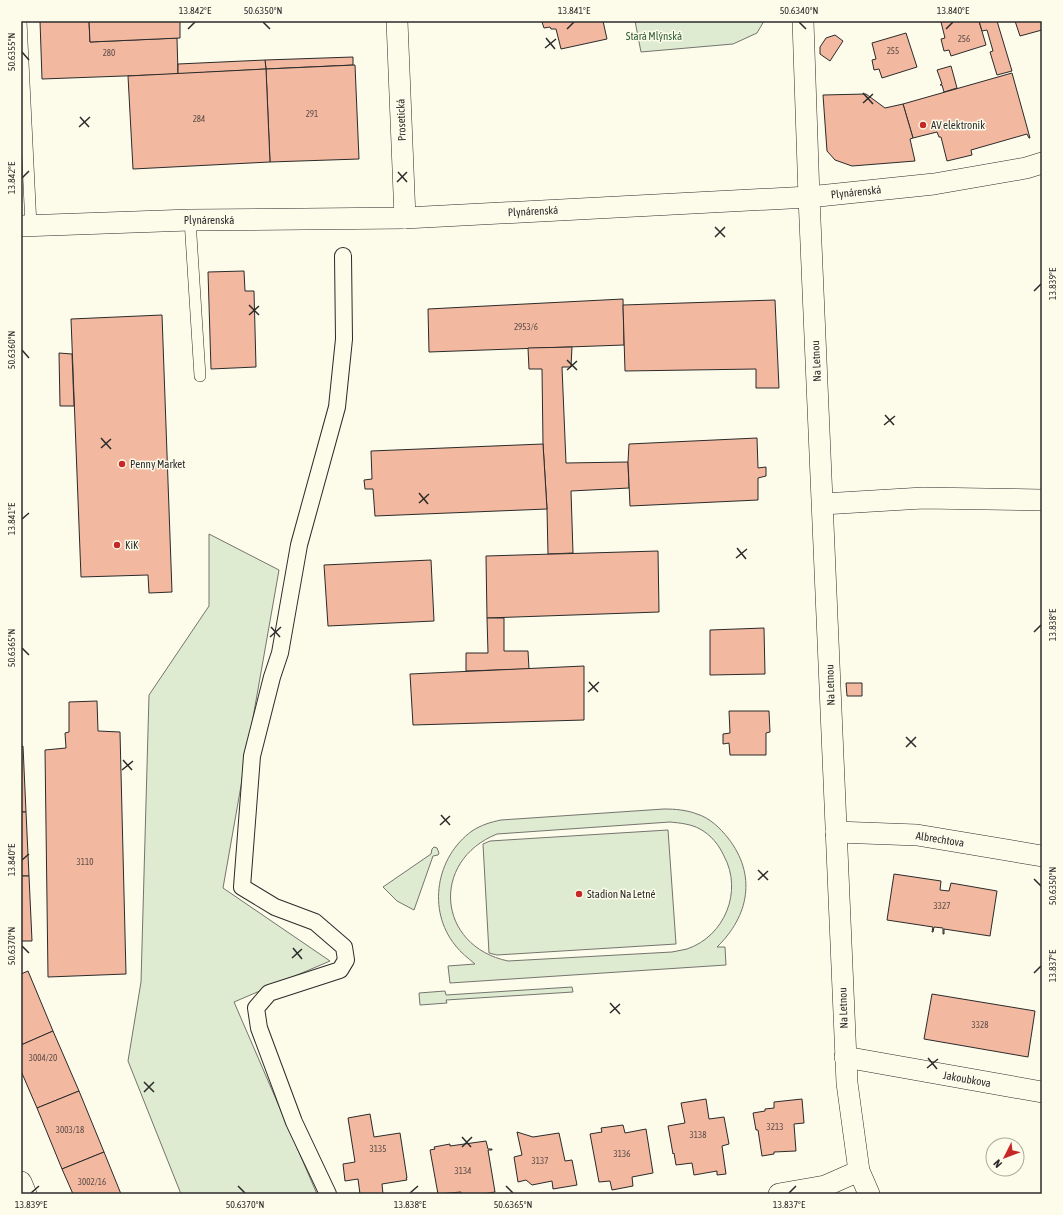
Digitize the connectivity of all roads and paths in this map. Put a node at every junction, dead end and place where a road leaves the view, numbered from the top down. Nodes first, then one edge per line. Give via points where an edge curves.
1 (21, 21) edge
2 (397, 21) edge
3 (807, 22) edge
4 (1042, 163) edge
5 (809, 197) junction
6 (405, 218) junction
7 (190, 220) junction
8 (26, 226) edge
9 (343, 256) dead end
10 (200, 376) dead end
11 (1042, 500) edge
12 (823, 504) junction
13 (836, 832) junction
14 (1042, 856) edge
15 (846, 1057) junction
16 (1042, 1092) edge
17 (859, 1171) junction
18 (21, 1182) edge
19 (26, 1194) edge
20 (328, 1194) edge
21 (779, 1194) edge
22 (869, 1194) edge

1 - 8 lane
2 - 6 street, Prosetická
3 - 5 street
4 - 5 street, Plynárenská via 934,184
5 - 6 street, Plynárenská
5 - 12 street, Na Letnou
6 - 7 street, Plynárenská
7 - 8 street, Plynárenská
7 - 10 lane
9 - 20 street via 344,339 337,407 299,545 280,653 252,756 242,887 275,907 315,922 344,947 346,960 340,970 269,993 256,1008 259,1028 294,1122
11 - 12 street via 923,498
12 - 13 street, Na Letnou
13 - 14 street, Albrechtova via 917,835
13 - 15 street, Na Letnou
15 - 16 street, Jakoubkova
15 - 17 street, Na Letnou
17 - 21 street via 825,1186
17 - 22 street, Na Letnou
18 - 19 street

